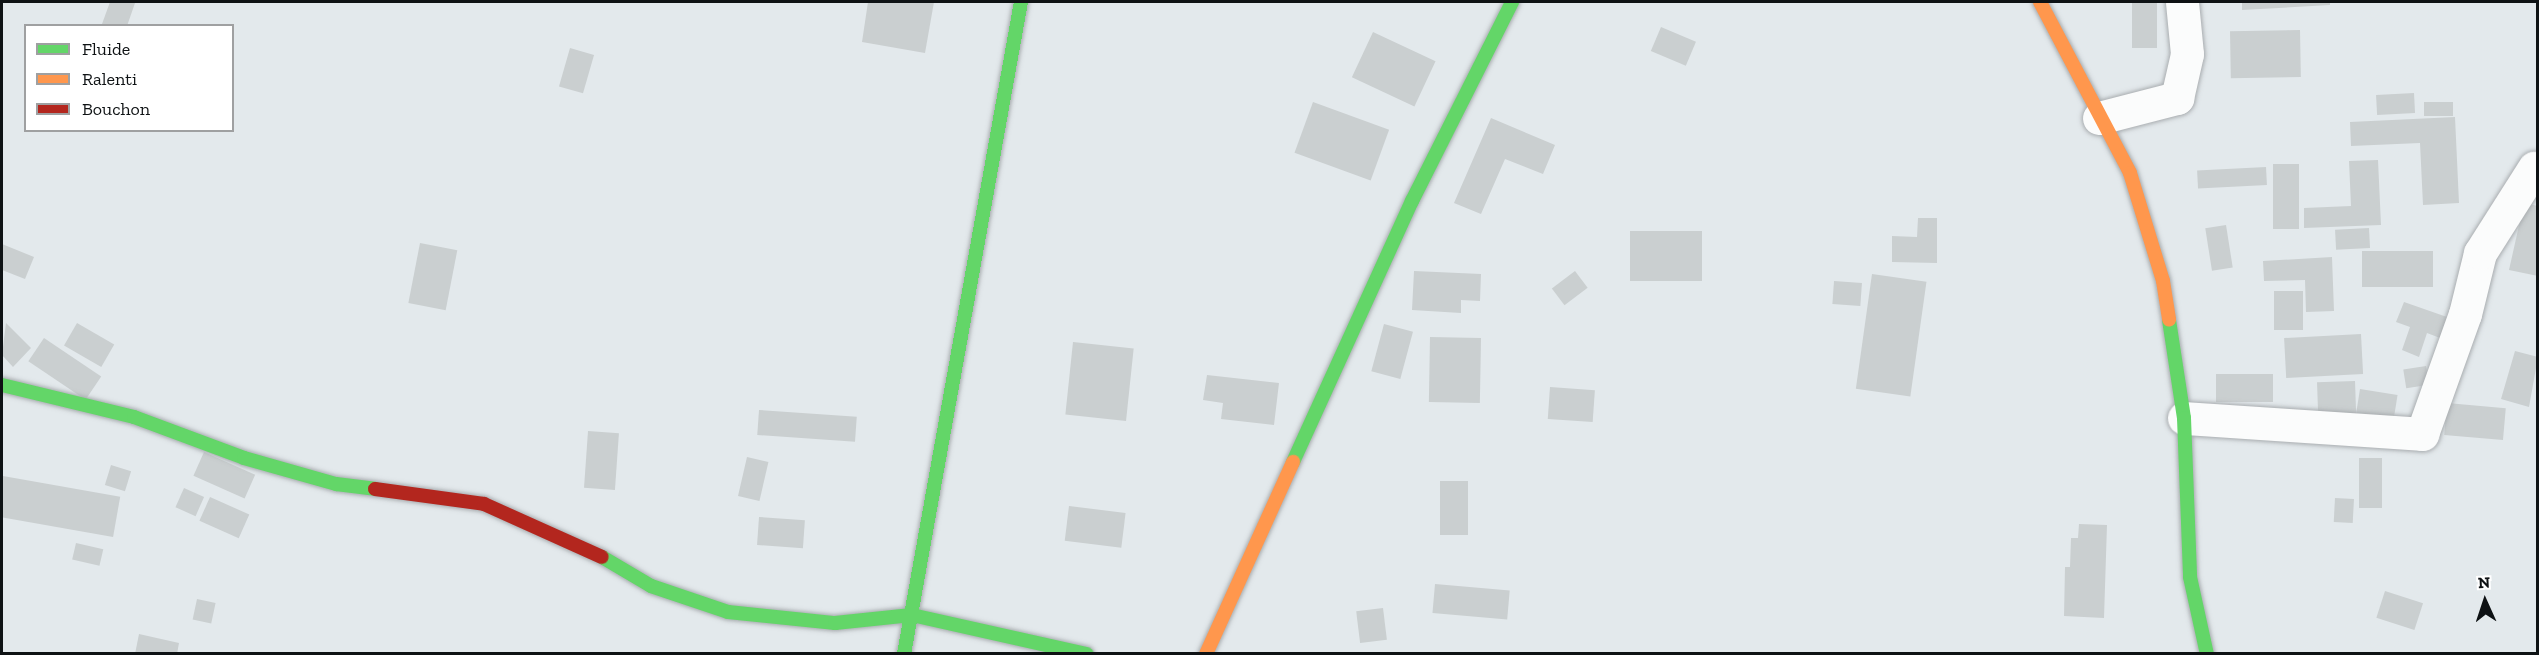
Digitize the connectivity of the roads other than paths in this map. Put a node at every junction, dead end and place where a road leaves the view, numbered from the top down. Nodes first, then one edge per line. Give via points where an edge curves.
1 (1020, 2) edge
2 (1512, 2) edge
3 (2040, 2) edge
4 (2182, 2) edge
5 (2099, 118) junction
6 (2534, 168) dead end
7 (2, 385) edge
8 (2184, 417) junction
9 (912, 615) junction
10 (904, 654) edge
11 (1087, 654) edge
12 (1206, 654) edge
13 (2206, 654) edge

1 - 9 street
2 - 12 street via 1412,201
3 - 5 street
4 - 5 street via 2187,54 2177,99
5 - 8 street via 2130,173 2146,220 2163,281
6 - 8 street via 2480,253 2465,314 2422,434
7 - 9 street via 134,417 244,458 336,484 484,504 585,546 651,586 728,612 835,623
8 - 13 street via 2190,577
9 - 10 street
9 - 11 street

